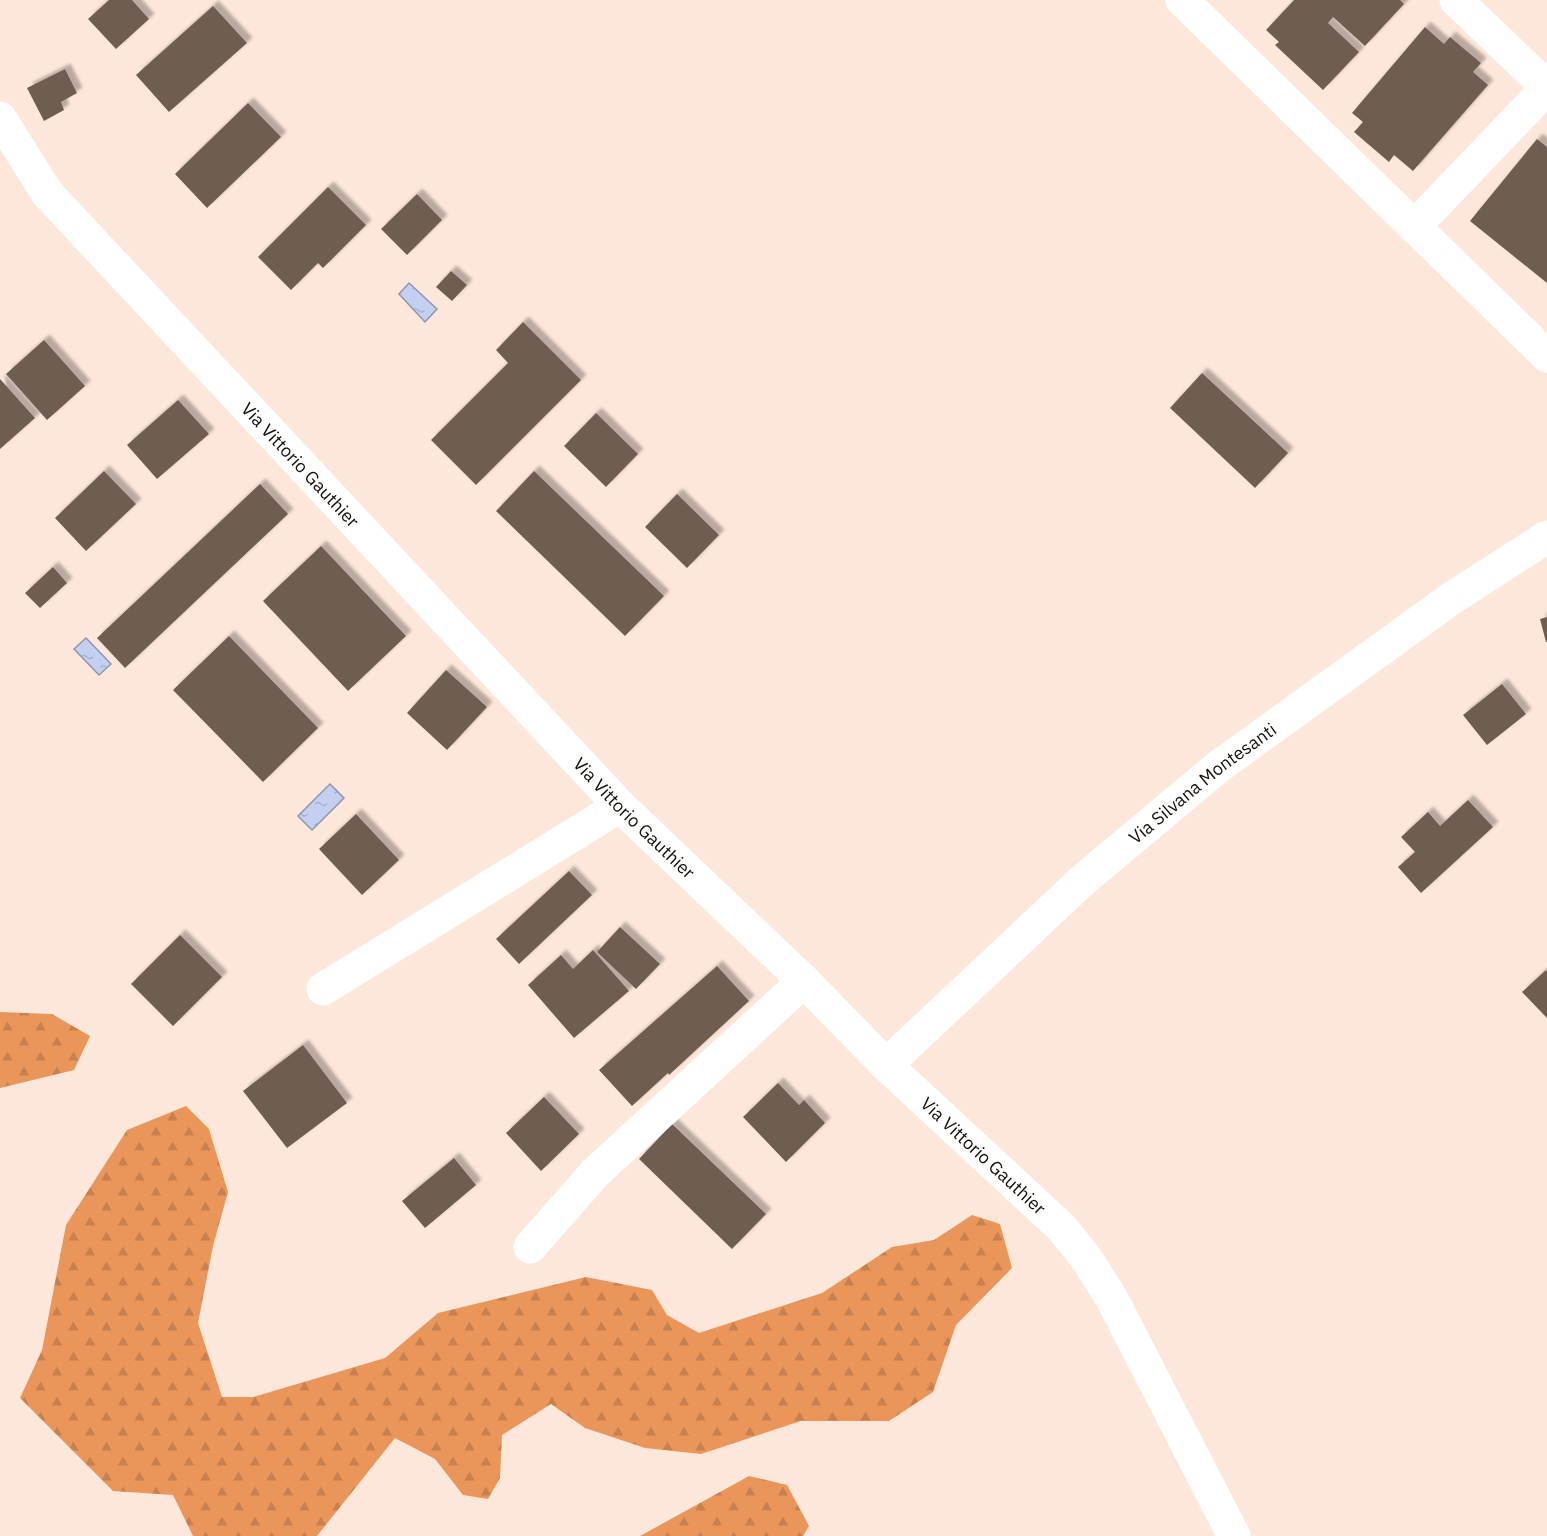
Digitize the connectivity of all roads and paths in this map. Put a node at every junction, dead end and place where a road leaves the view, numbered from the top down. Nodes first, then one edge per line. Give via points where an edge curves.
1 (1182, 0) edge
2 (1456, 0) edge
3 (1547, 88) edge
4 (0, 118) edge
5 (1414, 227) junction
6 (1547, 356) edge
7 (1547, 537) edge
8 (620, 806) junction
9 (804, 981) junction
10 (323, 989) dead end
11 (886, 1065) junction
12 (530, 1247) dead end
13 (1234, 1536) edge

1 - 5 street
2 - 3 street
3 - 5 street
4 - 8 street, Via Vittorio Gauthier via 47,193
5 - 6 street
7 - 11 street, Via Silvana Montesanti via 1452,598 1218,767 1083,880
8 - 9 street, Via Vittorio Gauthier
8 - 10 street
9 - 11 street, Via Vittorio Gauthier
9 - 12 street via 595,1173
11 - 13 street, Via Vittorio Gauthier via 1047,1212 1088,1261 1112,1299

